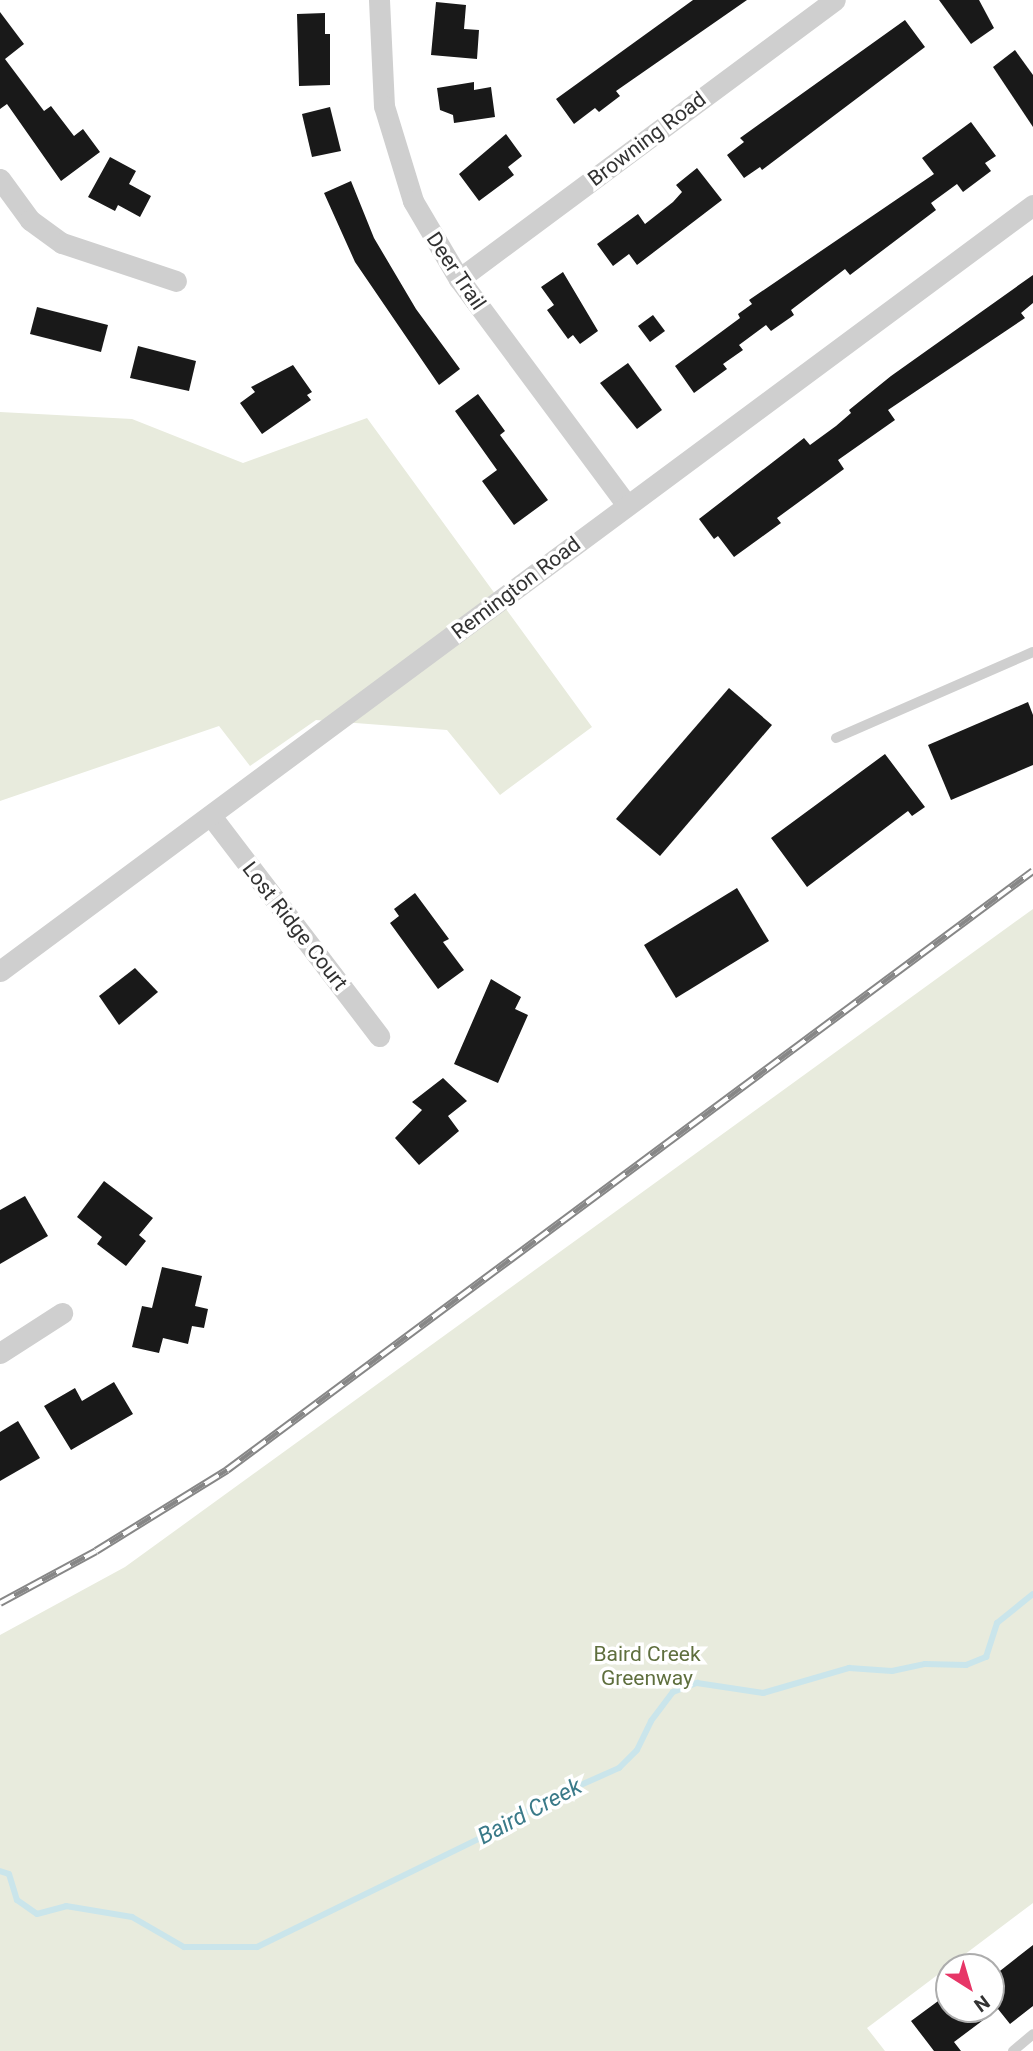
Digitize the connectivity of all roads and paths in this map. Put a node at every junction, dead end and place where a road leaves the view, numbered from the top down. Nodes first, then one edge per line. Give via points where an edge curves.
1 (379, 0) edge
2 (835, 0) edge
3 (0, 179) edge
4 (1033, 205) edge
5 (459, 279) junction
6 (176, 281) dead end
7 (626, 504) junction
8 (1033, 652) edge
9 (836, 738) dead end
10 (211, 816) junction
11 (0, 971) edge
12 (379, 1036) dead end
13 (62, 1313) dead end
14 (0, 1353) edge
15 (1033, 2034) edge
16 (1013, 2051) edge

1 - 5 street, Deer Trail via 379,71 395,154 413,201
2 - 5 street, Browning Road
3 - 6 street via 30,220 62,243
4 - 7 street, Remington Road
5 - 7 street, Deer Trail
7 - 10 street, Remington Road
8 - 9 lane
10 - 11 street, Remington Road
10 - 12 street, Lost Ridge Court
13 - 14 street
15 - 16 lane

